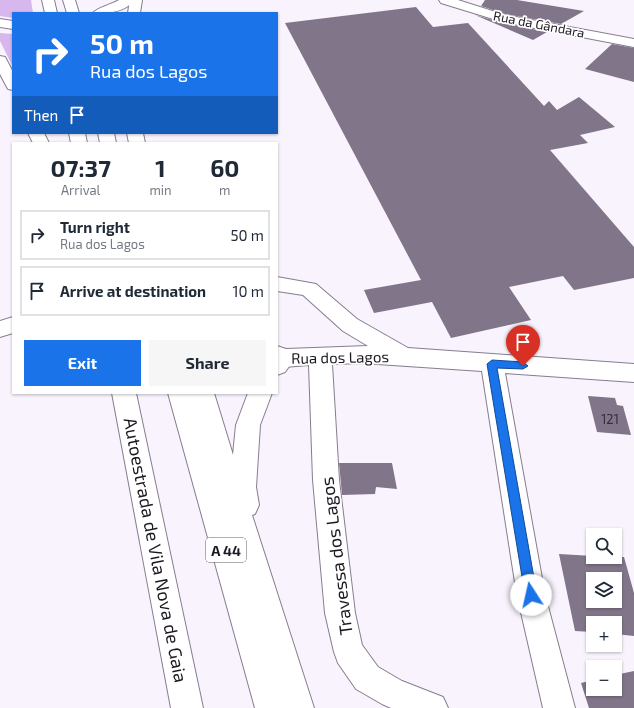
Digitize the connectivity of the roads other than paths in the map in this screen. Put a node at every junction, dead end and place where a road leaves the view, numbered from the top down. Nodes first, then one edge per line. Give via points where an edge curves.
1 (48, 0) edge
2 (69, 0) edge
3 (128, 0) edge
4 (136, 0) edge
5 (445, 0) edge
6 (51, 12) edge
7 (73, 12) edge
8 (102, 12) edge
9 (134, 12) edge
10 (634, 43) edge
11 (0, 60) edge
12 (12, 84) edge
13 (278, 284) edge
14 (12, 325) edge
15 (0, 329) edge
16 (320, 356) junction
17 (405, 357) junction
18 (279, 360) edge
19 (492, 364) junction
20 (634, 373) edge
21 (124, 394) edge
22 (180, 394) edge
23 (202, 394) edge
24 (260, 394) edge
25 (256, 565) junction
26 (187, 708) edge
27 (271, 708) edge
28 (298, 708) edge
29 (432, 708) edge
30 (559, 708) edge

1 - 6 main road
2 - 7 main road
3 - 8 main road
4 - 9 main road
5 - 10 main road, Rua da Gândara via 503,18
11 - 12 main road
13 - 17 main road, Rua dos Lagos via 309,289 350,325
14 - 15 main road
16 - 17 main road, Rua dos Lagos via 362,354
16 - 18 main road, Rua dos Lagos
16 - 29 main road, Travessa dos Lagos via 326,480 340,613 349,652 366,678 393,694
17 - 19 main road, Rua dos Lagos
19 - 20 main road, Rua dos Lagos
19 - 30 main road via 531,595
21 - 26 main road, Autoestrada de Vila Nova de Gaia
22 - 27 main road, A 44
23 - 25 main road
24 - 25 main road via 248,425 243,487
25 - 28 main road

